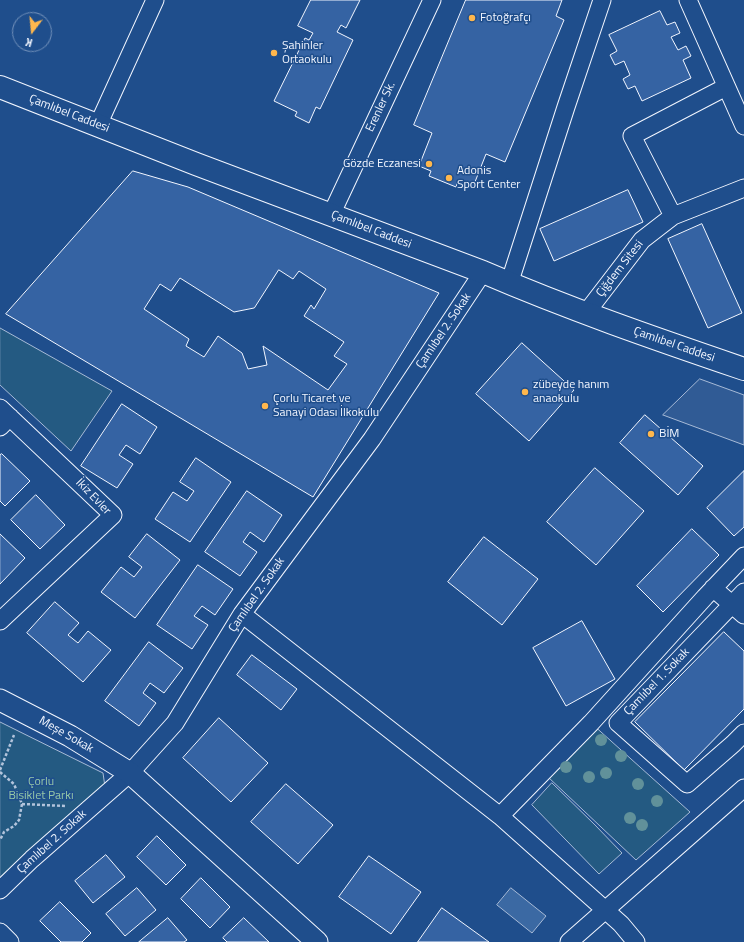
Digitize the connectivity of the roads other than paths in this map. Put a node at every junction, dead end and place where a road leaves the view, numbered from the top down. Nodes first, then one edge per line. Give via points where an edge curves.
1 (155, 0) edge
2 (432, 0) edge
3 (602, 0) edge
4 (688, 0) edge
5 (0, 87) edge
6 (726, 87) junction
7 (98, 125) junction
8 (744, 126) edge
9 (744, 188) edge
10 (331, 215) junction
11 (672, 216) junction
12 (483, 272) junction
13 (509, 284) junction
14 (586, 313) junction
15 (744, 369) edge
16 (3, 417) edge
17 (744, 556) edge
18 (713, 588) junction
19 (744, 592) edge
20 (738, 610) edge
21 (242, 614) junction
22 (1, 618) edge
23 (0, 700) edge
24 (744, 733) edge
25 (130, 773) junction
26 (744, 788) edge
27 (500, 816) junction
28 (0, 890) edge
29 (605, 910) junction
30 (0, 932) edge
31 (10, 942) edge
32 (317, 942) edge
33 (569, 942) edge
34 (636, 942) edge

1 - 7 street
2 - 10 street, Erenler Sk.
3 - 13 street
4 - 6 street
5 - 7 main road, Çamlıbel Caddesi
6 - 8 street
6 - 11 street via 632,136
7 - 10 main road, Çamlıbel Caddesi
9 - 11 street, Çiğdem Sitesi
10 - 12 main road, Çamlıbel Caddesi
11 - 14 street, Çiğdem Sitesi via 642,240
12 - 13 main road, Çamlıbel Caddesi
12 - 21 street, Çamlıbel 2. Sokak via 372,439
13 - 14 main road, Çamlıbel Caddesi
14 - 15 main road, Çamlıbel Caddesi
16 - 22 street, İkiz Evler via 113,515
17 - 18 street
18 - 20 street
18 - 27 street via 591,723
19 - 20 street, Çamlıbel 1. Sokak
20 - 24 street, Çamlıbel 1. Sokak via 618,722 687,784
21 - 25 street, Çamlıbel 2. Sokak via 176,723
21 - 27 street
23 - 25 street, Meşe Sokak via 70,736
25 - 28 street, Çamlıbel 2. Sokak
25 - 32 street, Meşe Sokak
26 - 29 street
27 - 29 street
29 - 33 street
29 - 34 street
30 - 31 street

